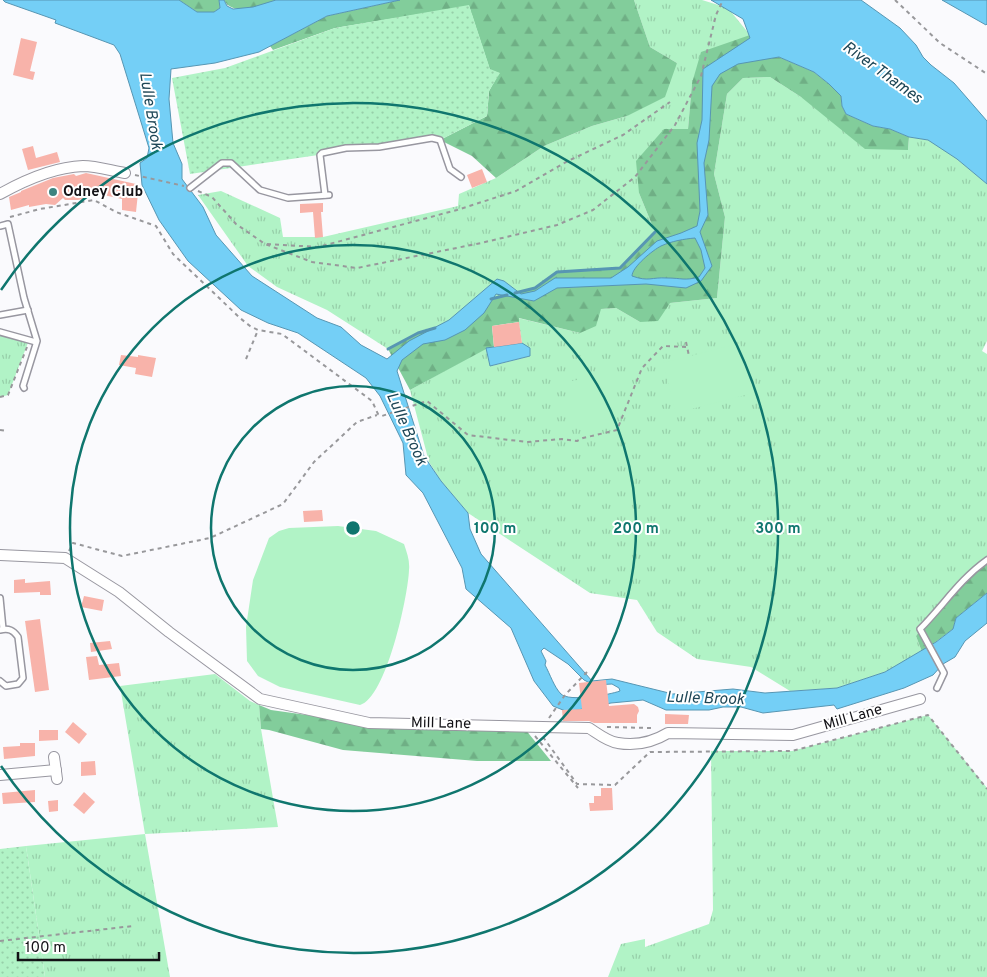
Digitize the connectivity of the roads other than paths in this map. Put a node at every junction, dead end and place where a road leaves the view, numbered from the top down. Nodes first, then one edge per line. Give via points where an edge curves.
1 (125, 173) road end
2 (461, 177) dead end
3 (187, 187) road end
4 (0, 194) edge
5 (0, 226) edge
6 (28, 310) junction
7 (0, 315) edge
8 (0, 332) edge
9 (36, 342) junction
10 (24, 388) dead end
11 (0, 554) edge
12 (987, 560) edge
13 (0, 598) edge
14 (2, 629) edge
15 (0, 681) edge
16 (937, 688) dead end
17 (920, 699) dead end
18 (54, 757) dead end
19 (0, 775) edge

1 - 4 street via 84,166 56,170 25,180
2 - 3 lane via 450,169 440,140 432,138 379,148 346,148 322,153 327,195 288,198 260,190 231,163 222,163
5 - 6 lane via 8,224
6 - 7 lane
6 - 9 lane
8 - 9 lane
9 - 10 lane
11 - 17 street, Mill Lane via 66,558 119,592 260,699 370,723 589,728 616,743 642,744 668,733 793,735
12 - 16 lane via 955,588 920,629 944,673
13 - 14 lane
14 - 15 lane via 14,632 18,638 23,678 18,684 6,686
18 - 19 street via 56,774

